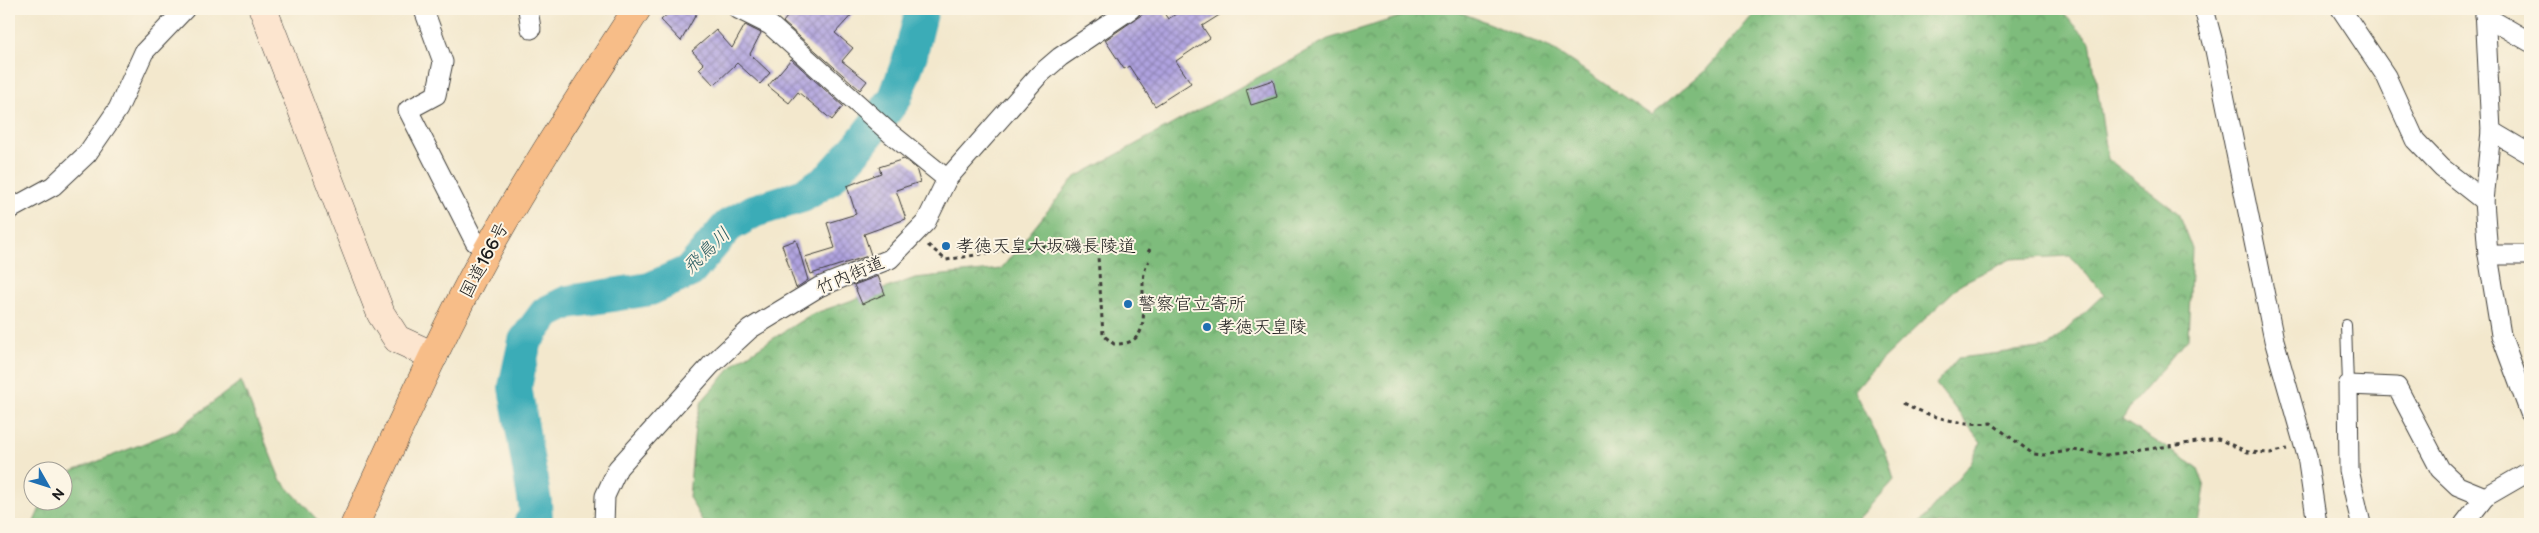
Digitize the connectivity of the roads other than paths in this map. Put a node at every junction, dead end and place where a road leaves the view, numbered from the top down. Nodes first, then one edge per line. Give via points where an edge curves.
1 (184, 9) edge
2 (263, 9) edge
3 (428, 9) edge
4 (528, 9) edge
5 (637, 9) edge
6 (738, 9) edge
7 (1131, 9) edge
8 (2204, 9) edge
9 (2341, 9) edge
10 (2485, 12) edge
11 (531, 29) dead end
12 (2530, 42) edge
13 (2491, 130) junction
14 (2530, 154) edge
15 (947, 179) junction
16 (2484, 201) junction
17 (9, 210) edge
18 (487, 251) junction
19 (2488, 255) junction
20 (2530, 255) edge
21 (2346, 325) dead end
22 (434, 356) junction
23 (2348, 385) junction
24 (2530, 412) edge
25 (2530, 471) edge
26 (2485, 497) junction
27 (355, 524) edge
28 (604, 524) edge
29 (2317, 524) edge
30 (2361, 524) edge
31 (2464, 524) edge

1 - 17 street via 144,52 118,109 87,154 53,186
2 - 22 street via 381,314 397,339
3 - 18 street via 425,13 443,62 436,95 408,110 475,242
4 - 11 street
5 - 18 highway, 国道166号 via 548,145
6 - 15 street via 770,25 890,133
7 - 15 street, 竹内街道 via 1039,75
8 - 29 street via 2274,340 2313,483
9 - 16 street via 2386,76 2414,140 2442,168
10 - 12 street
10 - 13 street
13 - 14 street
13 - 16 street
15 - 28 street, 竹内街道 via 926,222 890,260 819,286 743,335 711,365 618,468 605,496
16 - 19 street
18 - 22 highway, 国道166号
19 - 20 street
19 - 24 street via 2501,335
21 - 23 lane
22 - 27 highway, 国道166号
23 - 26 street via 2397,387 2440,469 2458,486
23 - 30 street via 2349,470
25 - 26 street
26 - 31 street

